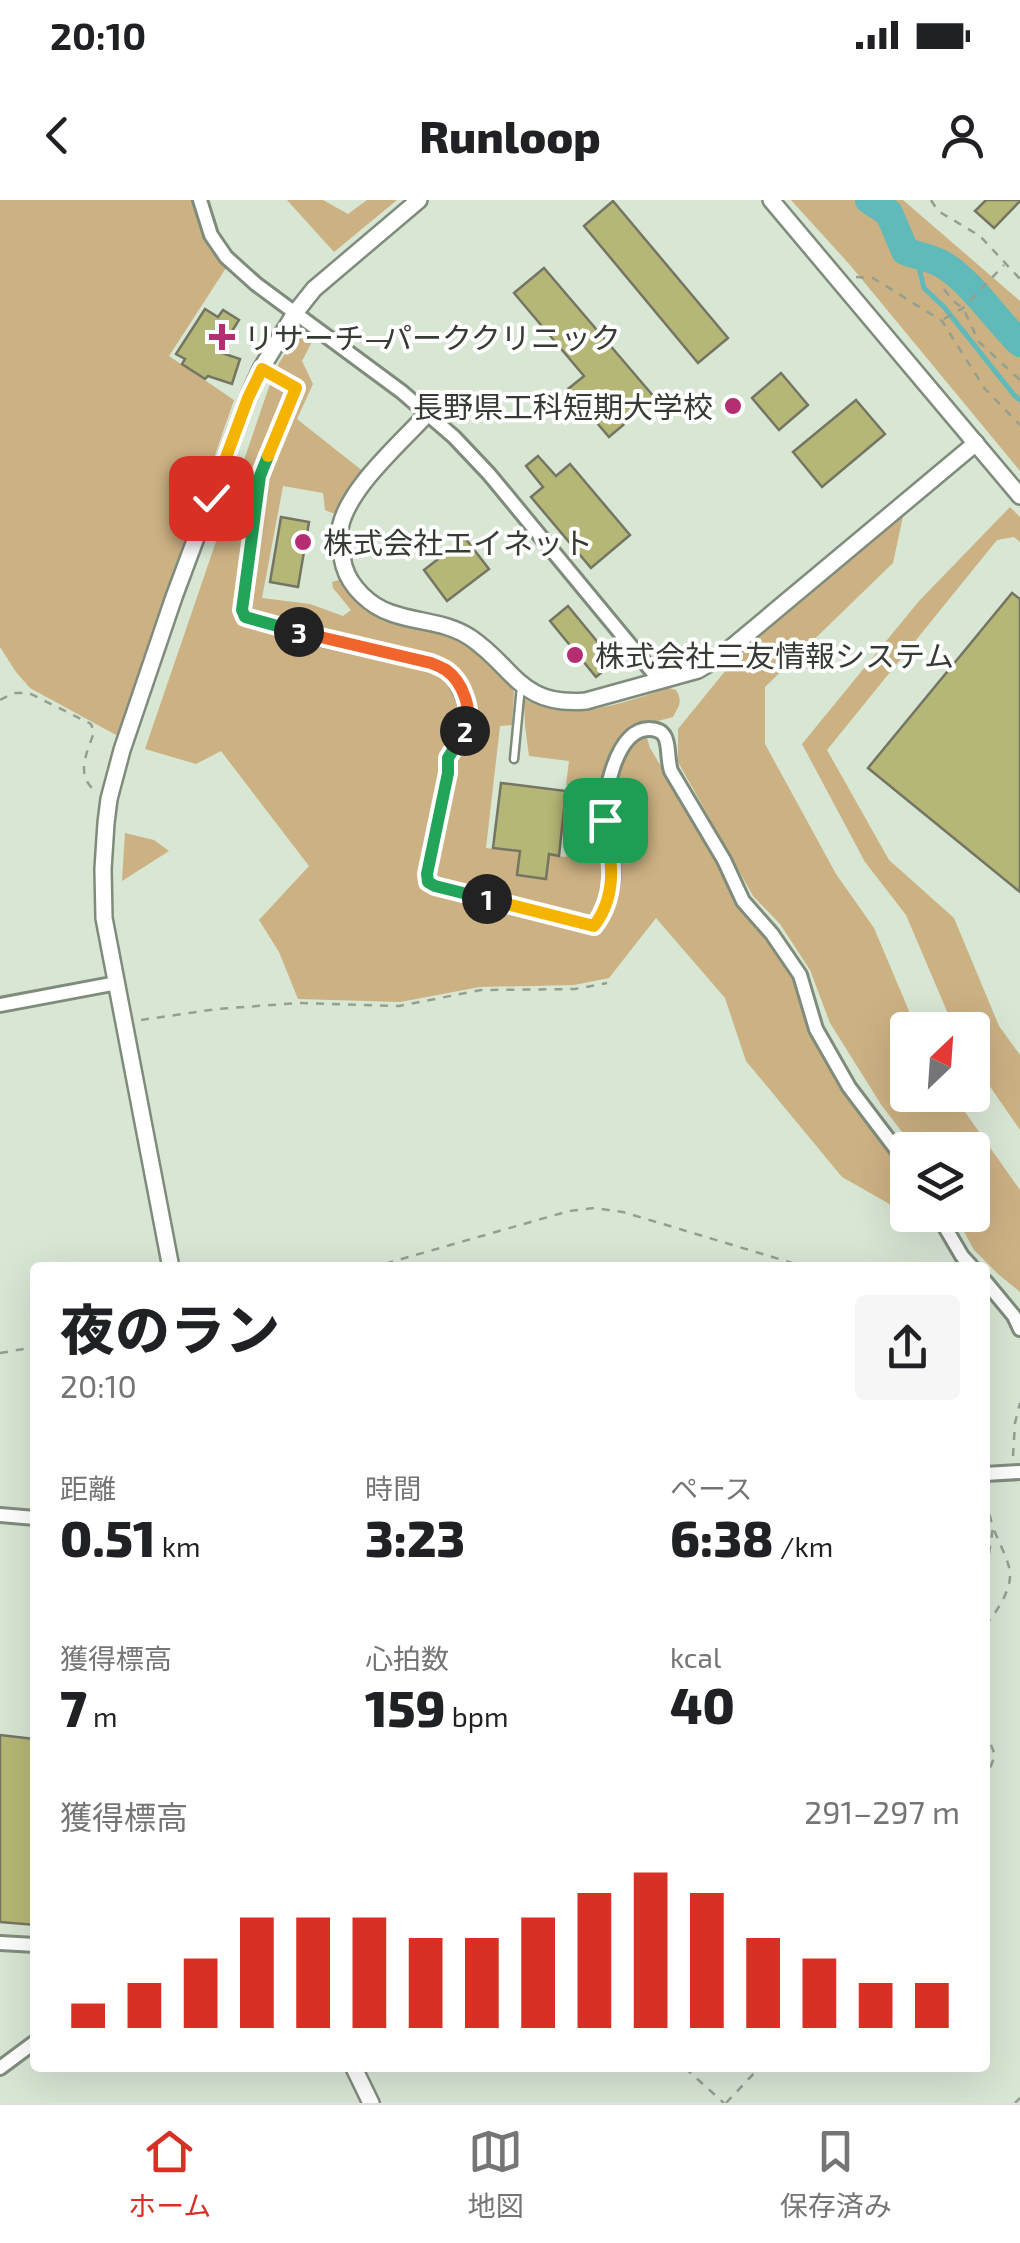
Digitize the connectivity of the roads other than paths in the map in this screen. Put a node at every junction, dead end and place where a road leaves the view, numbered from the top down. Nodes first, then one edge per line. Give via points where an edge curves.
1 (200, 200) edge
2 (419, 200) edge
3 (771, 200) edge
4 (296, 313) junction
5 (262, 369) junction
6 (427, 414) junction
7 (976, 444) junction
8 (1020, 496) edge
9 (660, 681) junction
10 (521, 684) junction
11 (514, 759) dead end
12 (117, 982) junction
13 (0, 1005) edge
14 (890, 1144) edge
15 (948, 1232) edge
16 (169, 1262) edge
17 (968, 1262) edge
18 (990, 1287) edge
19 (1020, 1328) edge
20 (1017, 1473) edge
21 (990, 1474) edge
22 (0, 1515) edge
23 (30, 1518) edge
24 (0, 1943) edge
25 (30, 1946) edge
26 (30, 2046) edge
27 (0, 2068) edge
28 (356, 2072) edge
29 (370, 2103) edge

1 - 4 street via 226,257
2 - 4 street via 314,289
3 - 7 street
4 - 5 street
4 - 6 street
5 - 12 street via 174,596 109,799 104,918
5 - 14 street via 296,388 260,476 242,610 245,617 431,663 456,682 470,718 448,758 428,882 594,926 613,879 605,820 614,767 631,735 662,732 672,770 743,901 800,976 816,1028
6 - 9 street via 489,474
6 - 10 street via 346,510 339,531 347,576 358,592 392,614 468,636
7 - 8 street
7 - 9 street via 720,657
9 - 10 street via 568,702
10 - 11 lane
12 - 13 street
12 - 16 street
15 - 17 street
18 - 19 street
20 - 21 street
22 - 23 street
24 - 25 street
26 - 27 street
28 - 29 street

